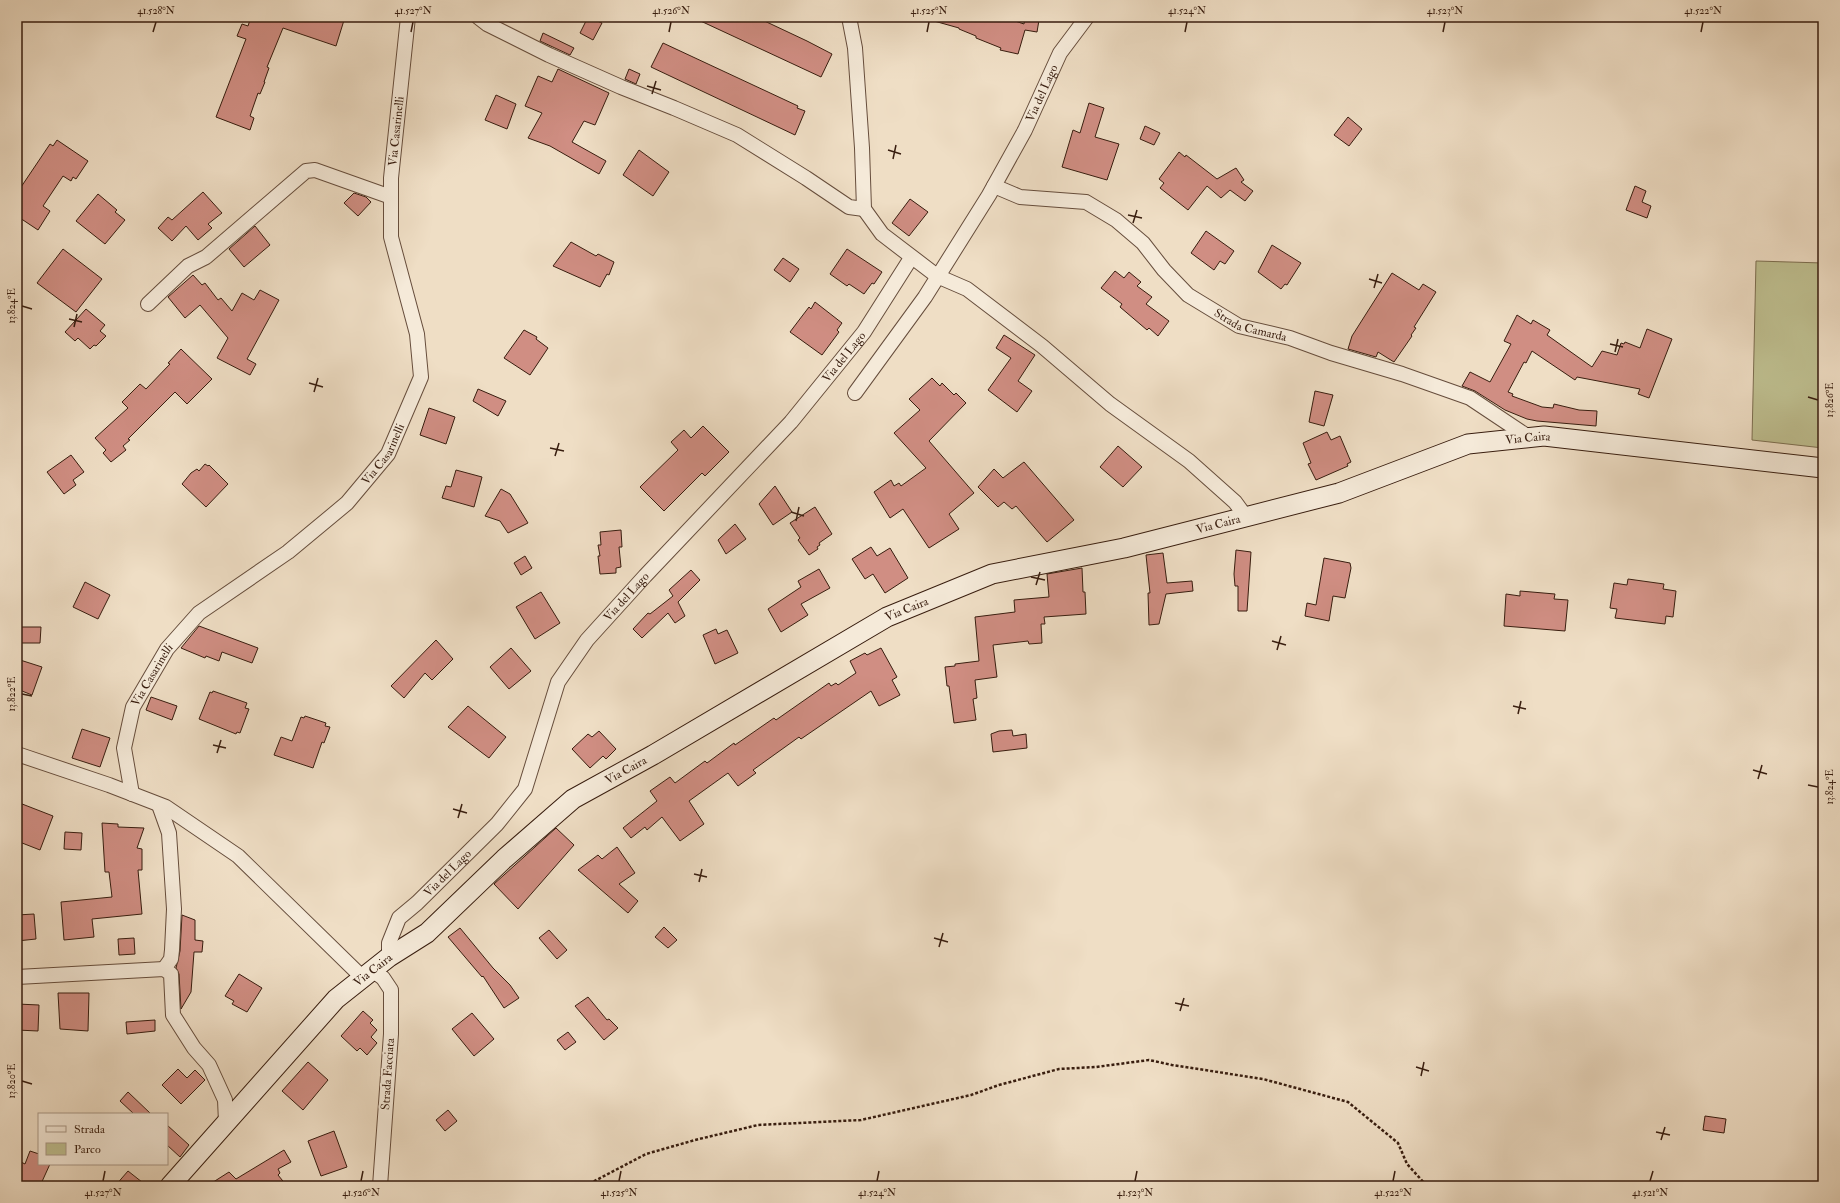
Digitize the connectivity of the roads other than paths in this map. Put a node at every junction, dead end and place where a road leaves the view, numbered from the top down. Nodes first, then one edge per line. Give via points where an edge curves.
1 (408, 17) edge
2 (478, 17) edge
3 (850, 17) edge
4 (1087, 17) edge
5 (994, 186) junction
6 (391, 197) junction
7 (864, 209) junction
8 (911, 258) junction
9 (938, 276) junction
10 (148, 304) dead end
11 (855, 393) dead end
12 (1530, 438) junction
13 (1823, 468) edge
14 (1246, 517) junction
15 (17, 754) edge
16 (132, 794) junction
17 (159, 805) junction
18 (389, 957) junction
19 (164, 969) junction
20 (368, 974) junction
21 (17, 977) edge
22 (226, 1122) junction
23 (170, 1186) edge
24 (380, 1186) edge

1 - 6 street, Via Casarinelli
2 - 7 street via 549,55 621,88 736,135 849,207
3 - 7 street via 856,56
4 - 5 street, Via del Lago via 1060,53 1025,130
5 - 9 street, Via del Lago
5 - 12 street, Strada Camarda via 1020,196 1086,202 1116,220 1143,243 1188,295 1239,326 1290,338 1470,398
6 - 10 street via 315,170 306,171 206,257 188,266
6 - 16 street, Via Casarinelli via 391,237 417,334 421,377 388,454 347,503 288,552 199,613 166,649 133,707 124,748
7 - 8 street via 882,234
8 - 9 street
8 - 18 street, Via del Lago via 864,332 791,422 587,640 558,682 524,790 497,824 399,918 389,943
9 - 11 street, Via del Lago
9 - 14 street via 967,289 1042,346 1110,404 1189,461 1235,502
12 - 13 street, Via Caira via 1544,436
12 - 14 street, Via Caira via 1468,444 1339,493
14 - 18 street, Via Caira via 1124,548 992,574 886,617 653,755 573,799 427,933
15 - 16 street, Strada Facciata
16 - 17 street, Strada Facciata
17 - 19 street via 169,834 174,909 172,950
17 - 20 street, Strada Facciata via 238,856
18 - 20 street, Via Caira
19 - 21 street
19 - 22 street via 171,974 173,1015 194,1048 209,1065 225,1100
20 - 22 street, Via Caira via 336,999
20 - 24 street, Strada Facciata via 383,978 391,990 391,1034
22 - 23 street, Via Caira

